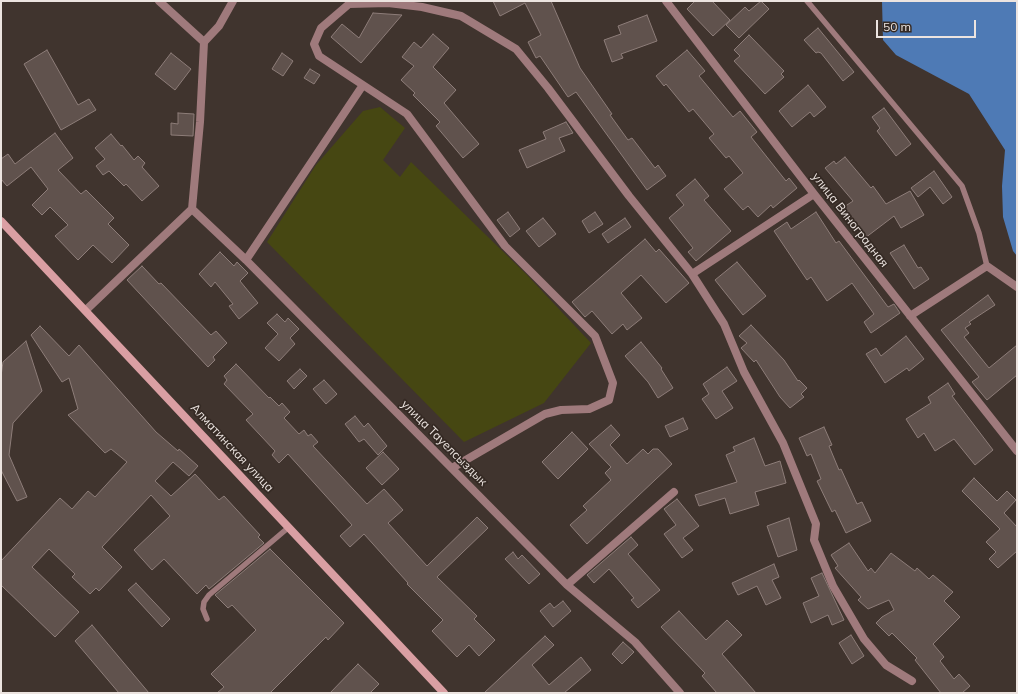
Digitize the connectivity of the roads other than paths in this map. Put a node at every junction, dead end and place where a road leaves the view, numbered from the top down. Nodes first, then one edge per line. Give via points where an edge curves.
1 (159, 1) edge
2 (233, 1) edge
3 (666, 1) edge
4 (807, 1) edge
5 (351, 3) edge
6 (421, 4) edge
7 (204, 42) junction
8 (363, 85) junction
9 (814, 194) junction
10 (192, 209) junction
11 (1, 222) edge
12 (246, 260) junction
13 (987, 266) junction
14 (692, 274) junction
15 (1017, 287) edge
16 (86, 310) junction
17 (910, 316) junction
18 (1017, 451) edge
19 (452, 468) junction
20 (674, 492) dead end
21 (289, 527) junction
22 (568, 585) junction
23 (207, 619) dead end
24 (912, 681) dead end
25 (444, 693) edge
26 (680, 693) edge

1 - 7 street
2 - 7 street via 219,26
3 - 9 street, улица Виноградная
4 - 13 lane via 962,186 979,233
5 - 6 street
5 - 8 street via 321,28 314,44 319,56
6 - 14 street via 461,16 516,49
7 - 10 street
8 - 12 street
8 - 19 street via 407,114 505,246 595,336 613,383 609,400 589,409 561,410 544,414
9 - 14 street
9 - 17 street, улица Виноградная
10 - 12 street, улица Тауелсыздык
10 - 16 street
11 - 16 main road, Алматинская улица
12 - 19 street, улица Тауелсыздык
13 - 15 street
13 - 17 street
14 - 24 street via 724,324 744,372 783,443 816,524 814,540 833,586 864,639 886,665
16 - 21 main road, Алматинская улица
17 - 18 street, улица Виноградная
19 - 22 street, улица Тауелсыздык
20 - 22 street
21 - 23 lane via 209,596 204,602 203,609
21 - 25 main road, Алматинская улица
22 - 26 street, улица Тауелсыздык via 635,642

